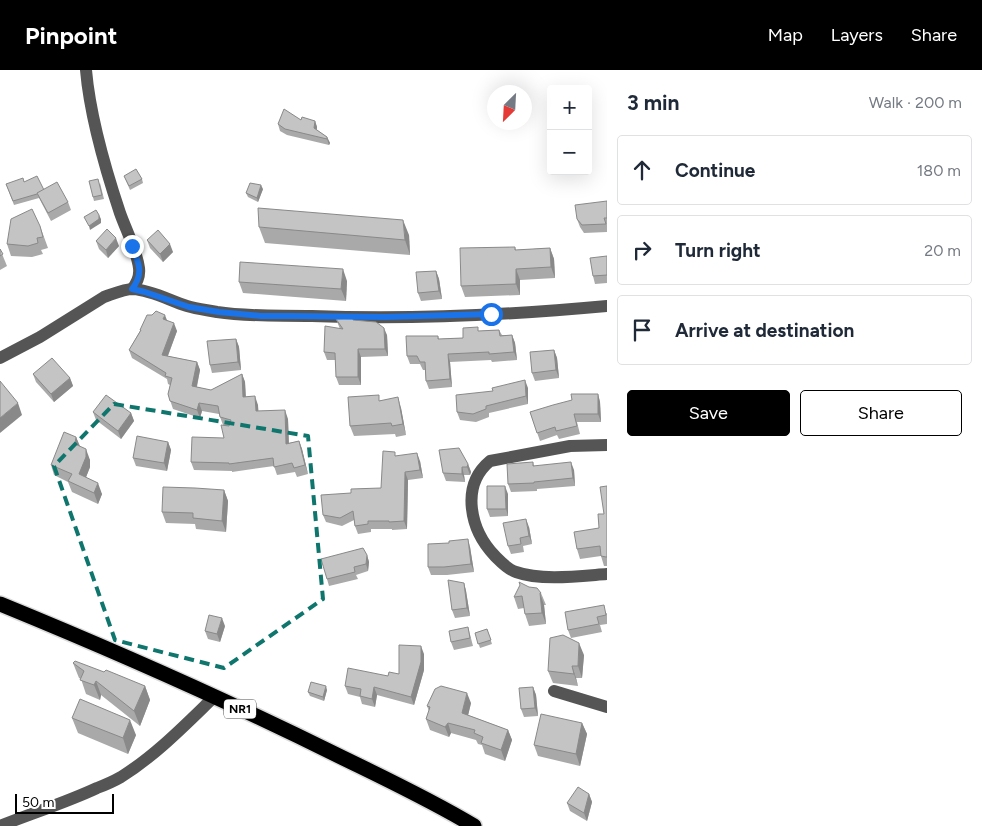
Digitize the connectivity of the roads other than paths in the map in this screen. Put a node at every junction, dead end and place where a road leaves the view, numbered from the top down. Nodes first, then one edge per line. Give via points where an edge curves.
1 (86, 70) edge
2 (132, 289) junction
3 (607, 306) edge
4 (0, 358) edge
5 (607, 444) edge
6 (607, 574) edge
7 (0, 604) edge
8 (554, 691) dead end
9 (214, 697) junction
10 (607, 707) edge
11 (0, 826) edge
12 (474, 826) edge

1 - 2 street via 104,160 140,269
2 - 3 street via 189,307 261,316 440,316
2 - 4 street via 104,298
5 - 6 street via 570,446 490,461 476,478 472,512 482,540 504,565 515,572 546,576
7 - 9 highway, NR1
8 - 10 street
9 - 11 street via 185,726 120,778
9 - 12 highway, NR1 via 401,786

